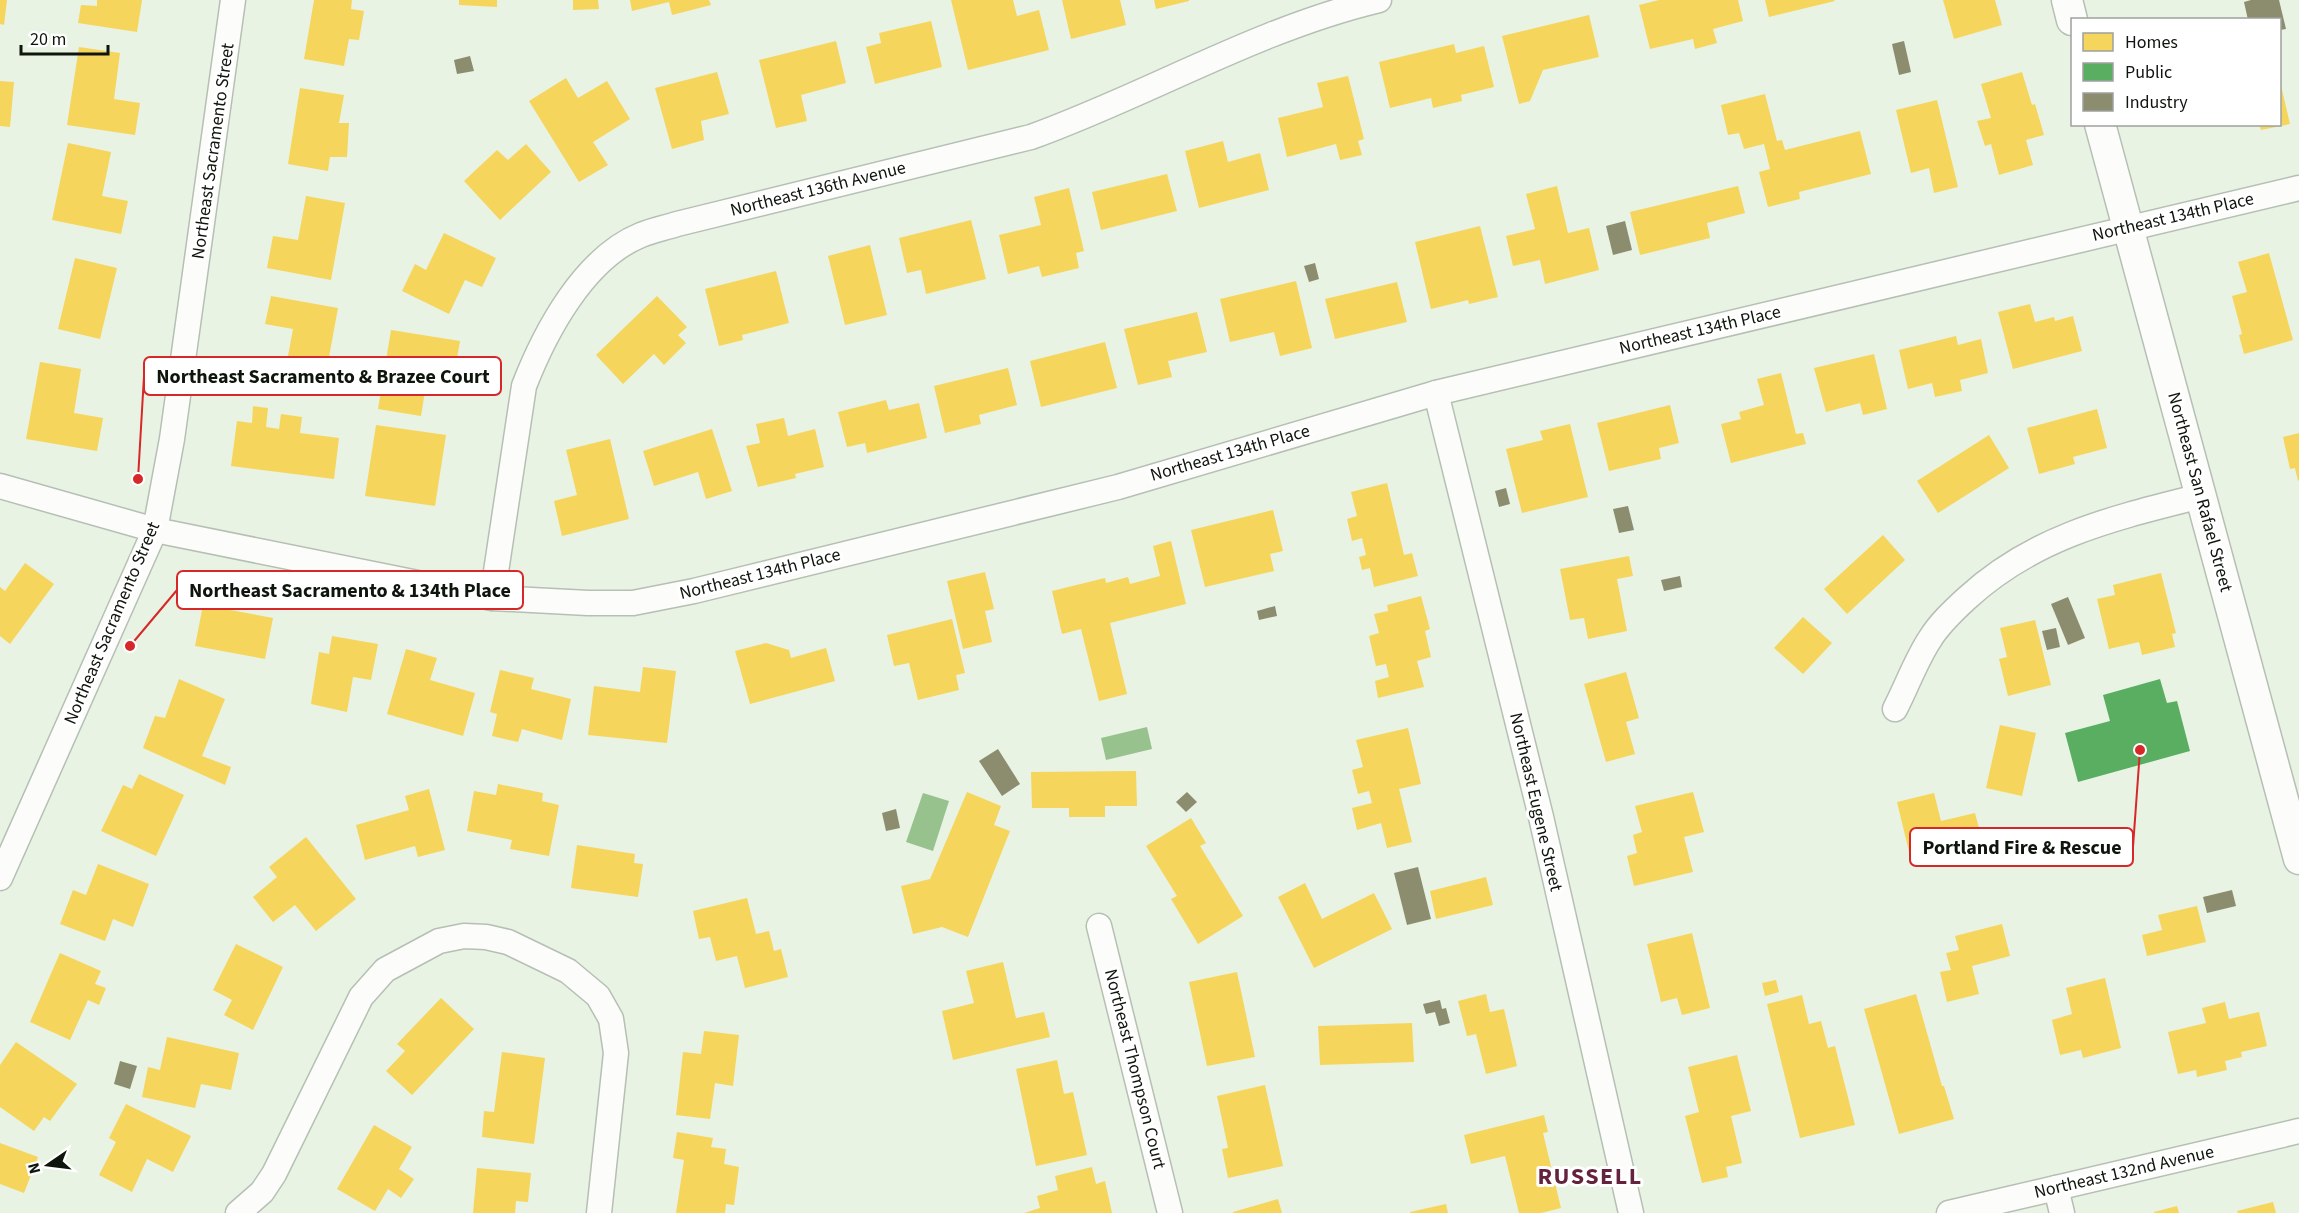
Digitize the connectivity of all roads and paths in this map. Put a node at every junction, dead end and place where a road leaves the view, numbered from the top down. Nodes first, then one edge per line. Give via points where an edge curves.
1 (233, 0) edge
2 (1379, 0) edge
3 (2067, 0) edge
4 (2072, 18) edge
5 (2101, 126) edge
6 (2299, 188) edge
7 (2128, 228) junction
8 (1436, 393) junction
9 (0, 486) edge
10 (2201, 496) junction
11 (155, 530) junction
12 (492, 598) junction
13 (1895, 709) dead end
14 (7, 845) edge
15 (2299, 859) edge
16 (0, 878) edge
17 (1100, 926) dead end
18 (2299, 1131) edge
19 (2056, 1188) junction
20 (238, 1213) edge
21 (599, 1213) edge
22 (1170, 1213) edge
23 (1631, 1213) edge
24 (1949, 1213) edge
25 (2062, 1213) edge

1 - 11 street, Northeast Sacramento Street via 172,439
2 - 12 street, Northeast 136th Avenue via 1279,31 1031,137 677,224 640,235 608,256 582,282 559,314 536,354 524,386
3 - 4 street
5 - 7 street, Northeast San Rafael Street
6 - 7 street, Northeast 134th Place
7 - 8 street, Northeast 134th Place
7 - 10 street, Northeast San Rafael Street
8 - 12 street, Northeast 134th Place via 1118,487 694,591 633,603
8 - 23 street, Northeast Eugene Street via 1541,817
9 - 11 street, Northeast 134th Place
10 - 13 street via 2068,534 2006,566 1950,613 1929,639
10 - 15 street, Northeast San Rafael Street
11 - 12 street, Northeast 134th Place
11 - 14 street, Northeast Sacramento Street
14 - 16 street, Northeast Sacramento Street
17 - 22 street, Northeast Thompson Court
18 - 19 street, Northeast 132nd Avenue
19 - 24 street, Northeast 132nd Avenue
19 - 25 street
20 - 21 street via 262,1192 274,1174 361,997 385,970 439,941 464,936 508,942 568,971 598,996 611,1019 616,1053

